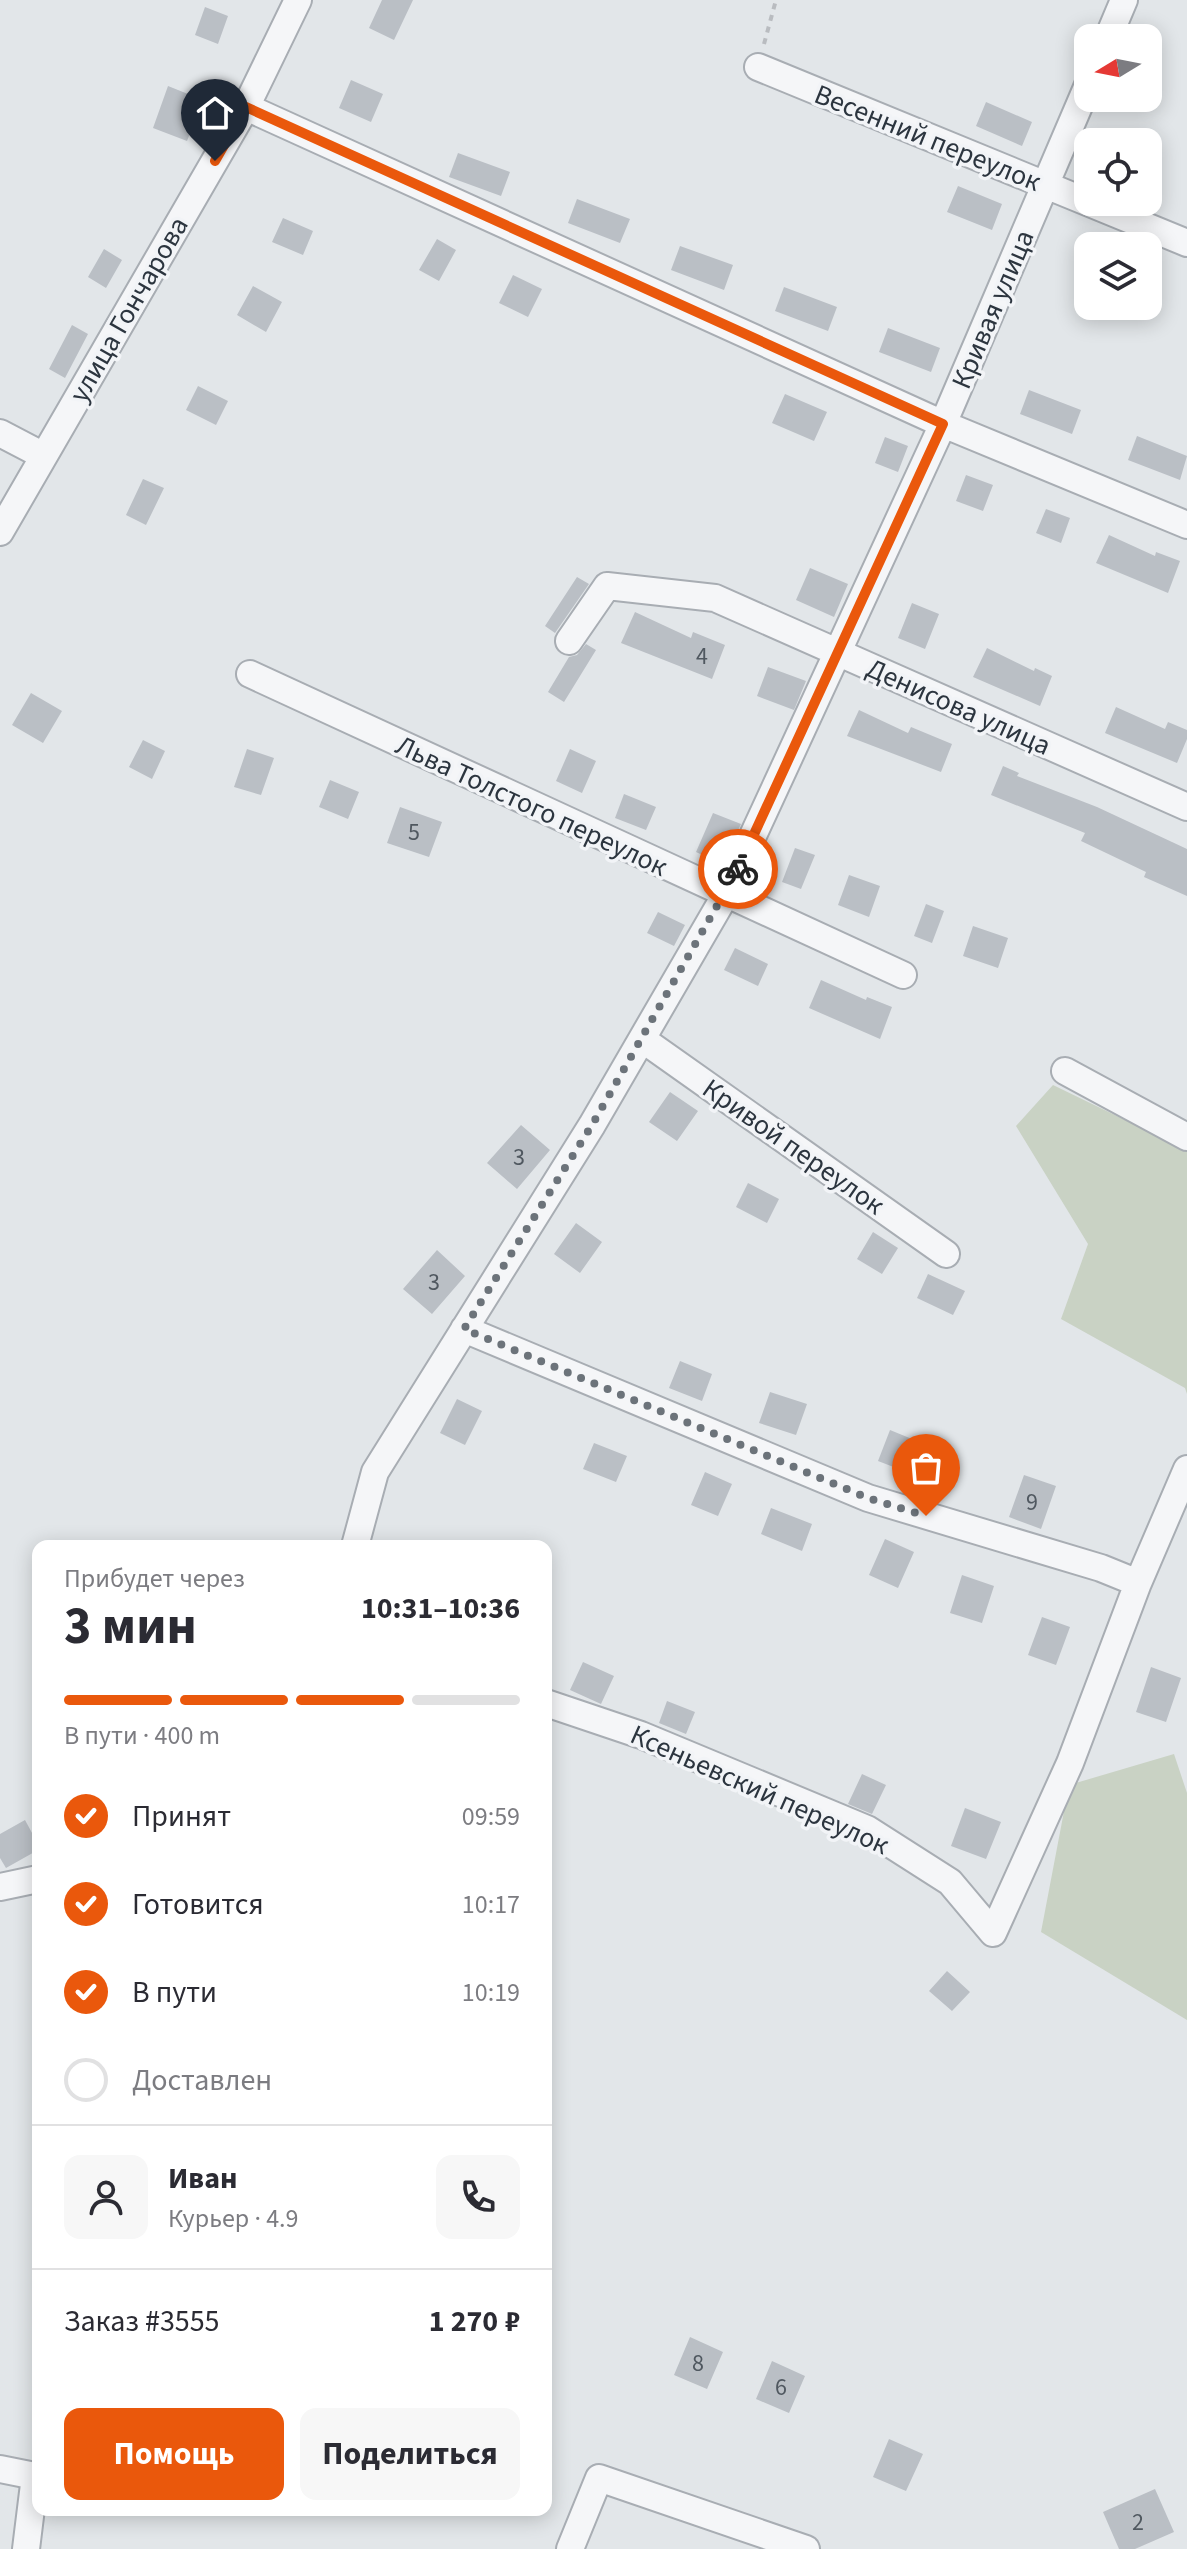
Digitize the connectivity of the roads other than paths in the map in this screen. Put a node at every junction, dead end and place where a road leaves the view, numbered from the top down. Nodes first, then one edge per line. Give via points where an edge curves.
1 (298, 0) edge
2 (1124, 0) edge
3 (1114, 24) edge
4 (758, 67) road end
5 (246, 107) junction
6 (1077, 112) edge
7 (1046, 185) junction
8 (1187, 243) edge
9 (943, 424) junction
10 (0, 433) edge
11 (42, 455) junction
12 (1187, 525) edge
13 (0, 532) edge
14 (569, 641) dead end
15 (839, 652) junction
16 (250, 674) dead end
17 (1187, 807) edge
18 (726, 894) junction
19 (903, 975) dead end
20 (642, 1039) junction
21 (1065, 1071) dead end
22 (1187, 1137) edge
23 (946, 1254) dead end
24 (464, 1329) junction
25 (1187, 1469) edge
26 (357, 1540) edge
27 (1138, 1583) junction
28 (552, 1705) edge
29 (32, 1880) edge
30 (0, 1887) edge
31 (0, 2469) edge
32 (32, 2475) edge
33 (32, 2500) edge
34 (26, 2549) edge
35 (570, 2549) edge
36 (806, 2549) edge

1 - 5 street, улица Гончарова
2 - 3 street
4 - 7 street, Весенний переулок
5 - 9 street
5 - 11 street, улица Гончарова
6 - 7 street, Кривая улица
7 - 8 street, Весенний переулок
7 - 9 street, Кривая улица
9 - 12 street
9 - 15 street, Кривая улица
10 - 11 street
11 - 13 street, улица Гончарова
14 - 15 street, Денисова улица via 607,586 715,598
15 - 17 street, Денисова улица
15 - 18 street, Кривая улица
16 - 18 street, Льва Толстого переулок
18 - 19 street, Льва Толстого переулок
18 - 20 street, Кривая улица
20 - 23 street, Кривой переулок
20 - 24 street, Кривая улица
21 - 22 street
24 - 26 street, Кривая улица via 375,1472
24 - 27 street via 868,1498
25 - 27 street
27 - 28 street, Ксеньевский переулок via 1070,1763 993,1933 950,1882 867,1829 641,1735
29 - 30 street
31 - 32 street
33 - 34 street
35 - 36 street via 599,2478

